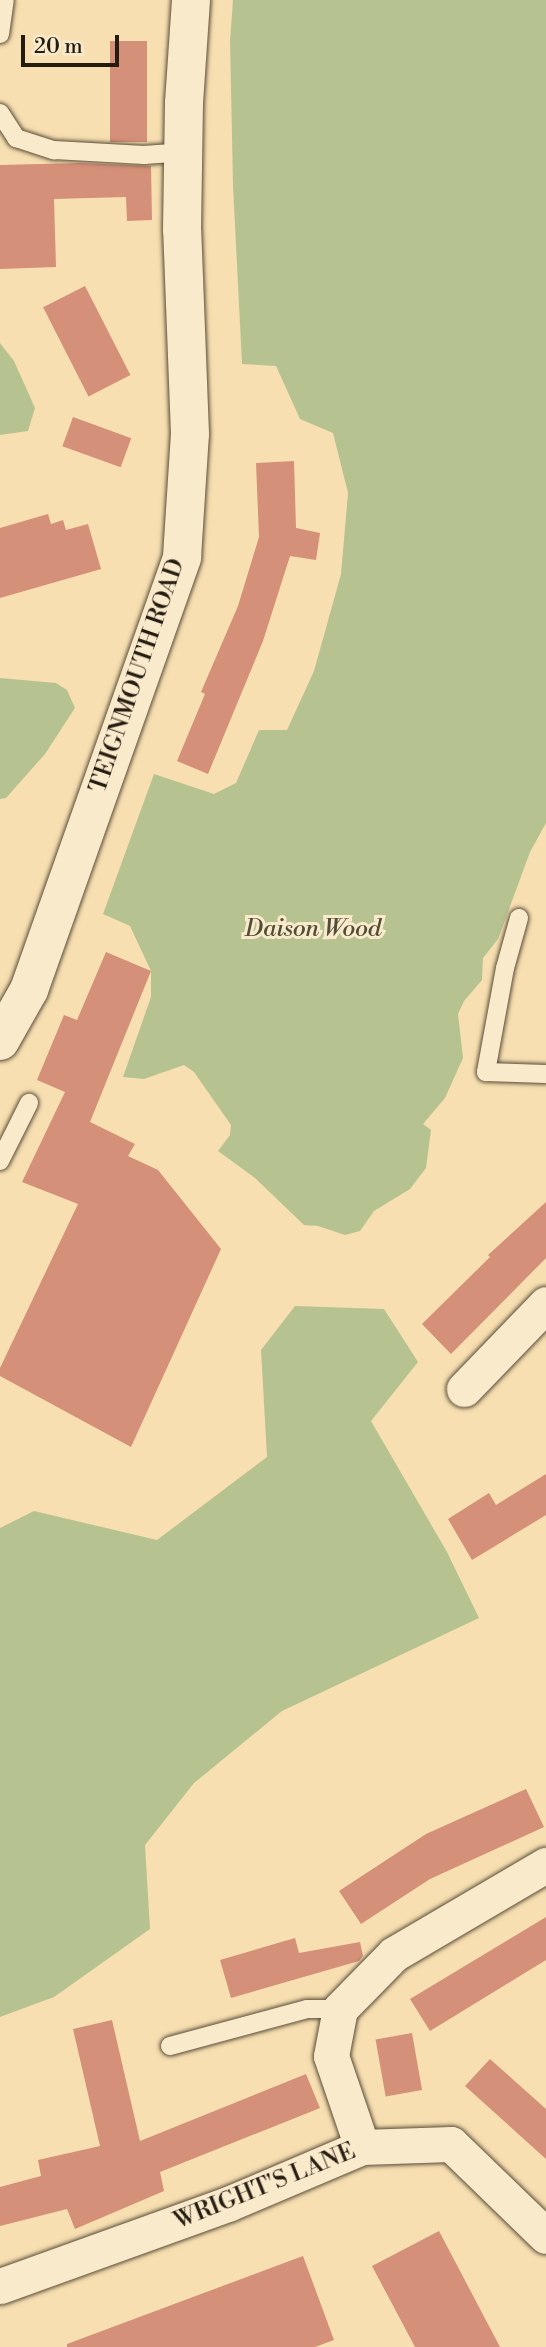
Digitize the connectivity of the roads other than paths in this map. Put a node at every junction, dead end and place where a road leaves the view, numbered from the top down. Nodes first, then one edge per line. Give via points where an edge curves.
1 (5, 0) edge
2 (191, 0) edge
3 (0, 34) edge
4 (0, 113) edge
5 (183, 152) junction
6 (519, 918) dead end
7 (0, 1041) edge
8 (546, 1074) edge
9 (29, 1103) dead end
10 (1, 1156) edge
11 (546, 1304) edge
12 (464, 1389) dead end
13 (546, 1865) edge
14 (340, 2009) junction
15 (170, 2046) dead end
16 (362, 2147) junction
17 (546, 2236) edge
18 (0, 2286) edge

1 - 3 lane
2 - 5 street, TEIGNMOUTH ROAD
4 - 5 lane via 16,138 54,150 144,155
5 - 7 street, TEIGNMOUTH ROAD via 181,230 190,434 181,557 29,990
6 - 8 lane via 486,1072
9 - 10 lane
11 - 12 street
13 - 14 street via 394,1954
14 - 15 lane via 307,2009
14 - 16 street via 331,2056
16 - 17 street, WRIGHT'S LANE via 451,2144
16 - 18 street, WRIGHT'S LANE via 228,2204

